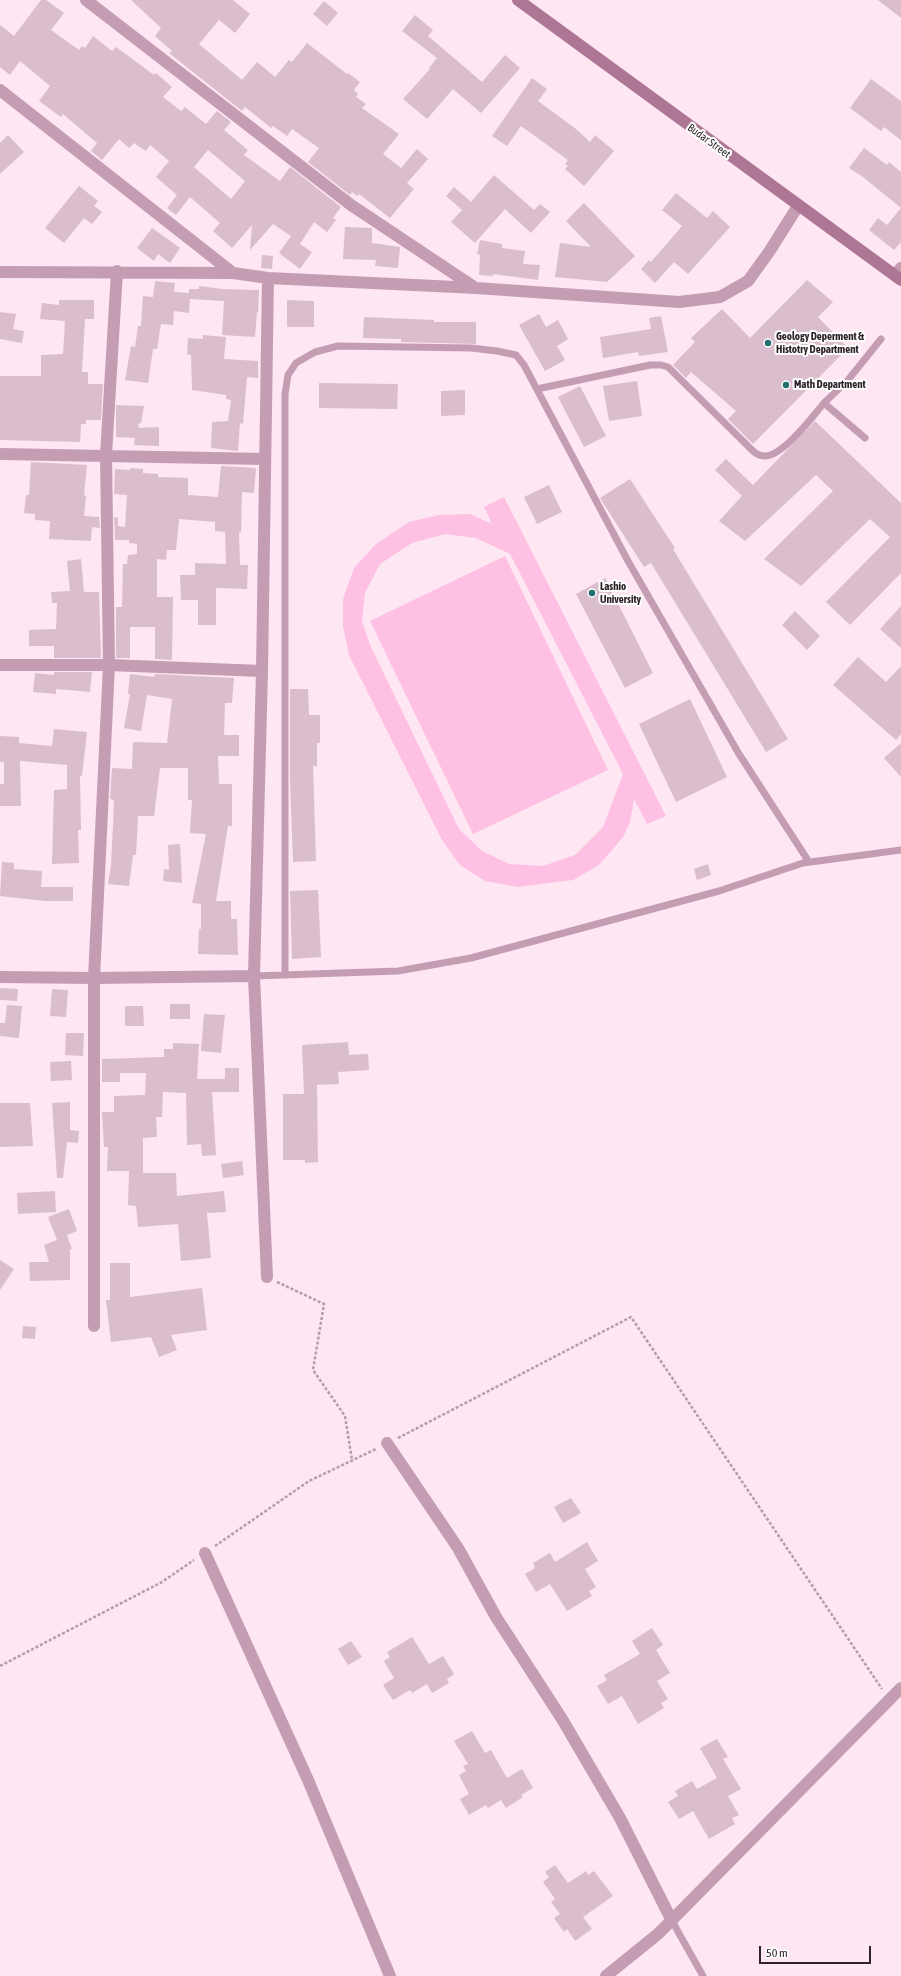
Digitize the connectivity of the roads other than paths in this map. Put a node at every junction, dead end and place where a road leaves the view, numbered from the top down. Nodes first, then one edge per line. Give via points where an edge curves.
1 (86, 0) edge
2 (518, 0) edge
3 (0, 90) edge
4 (798, 206) junction
5 (118, 271) junction
6 (0, 272) edge
7 (233, 273) junction
8 (899, 275) edge
9 (268, 278) junction
10 (476, 288) junction
11 (881, 339) dead end
12 (537, 389) junction
13 (824, 403) junction
14 (865, 438) dead end
15 (0, 454) edge
16 (106, 455) junction
17 (265, 459) junction
18 (0, 665) edge
19 (109, 665) junction
20 (262, 671) junction
21 (901, 850) edge
22 (809, 862) junction
23 (284, 975) junction
24 (254, 976) junction
25 (0, 977) edge
26 (94, 978) junction
27 (267, 1278) road end
28 (94, 1326) dead end
29 (387, 1443) road end
30 (205, 1553) road end
31 (901, 1688) edge
32 (672, 1921) junction
33 (390, 1976) edge
34 (606, 1976) edge
35 (704, 1976) edge

1 - 10 street via 351,205
2 - 4 main road, Budar Street
3 - 7 street
4 - 8 main road, Budar Street
4 - 10 street via 748,280 720,297 679,302
5 - 6 street
5 - 7 street
5 - 16 street
7 - 9 street
9 - 10 street
9 - 17 street
11 - 13 lane via 848,380
12 - 13 lane via 661,364 668,367 758,456 767,456 782,448
12 - 22 lane via 628,561 739,754
12 - 23 lane via 516,355 471,348 338,346 315,352 296,363 288,375
13 - 14 lane
15 - 16 street
16 - 17 street
16 - 19 street
17 - 20 street
18 - 19 street
19 - 20 street
19 - 26 street
20 - 24 street
21 - 22 lane
22 - 23 lane via 719,891 471,958 398,971
23 - 24 lane
24 - 26 street
24 - 27 street
25 - 26 street
26 - 28 street
29 - 32 street via 458,1548 496,1617 562,1719 620,1818
30 - 33 street via 308,1780
31 - 32 street
32 - 34 street
32 - 35 lane

